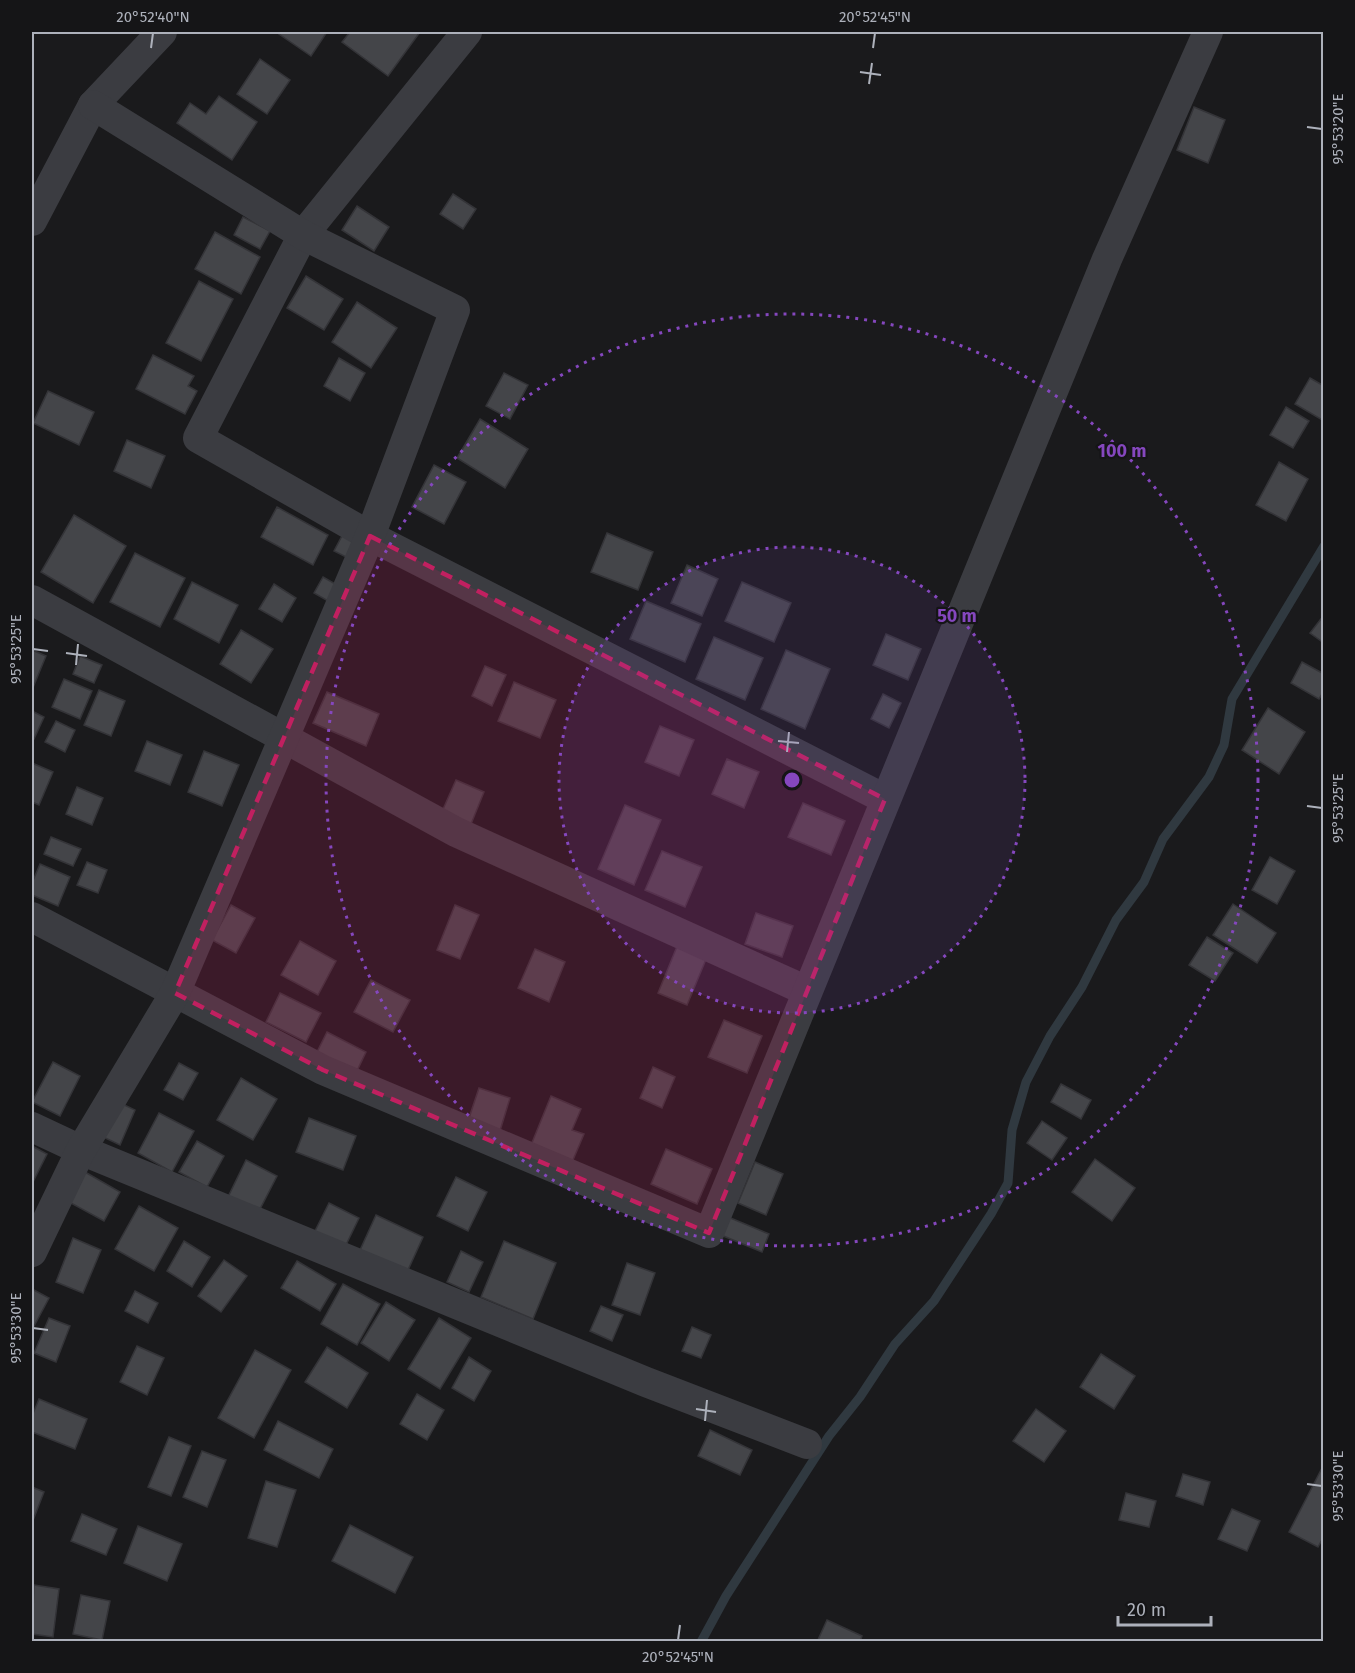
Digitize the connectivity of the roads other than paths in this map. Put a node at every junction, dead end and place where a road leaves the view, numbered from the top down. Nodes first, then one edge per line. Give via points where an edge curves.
1 (162, 32) edge
2 (466, 32) edge
3 (1208, 32) edge
4 (93, 105) junction
5 (32, 221) edge
6 (303, 235) junction
7 (370, 536) junction
8 (32, 600) edge
9 (285, 736) junction
10 (885, 800) junction
11 (32, 917) edge
12 (807, 991) junction
13 (175, 993) junction
14 (32, 1127) edge
15 (81, 1150) junction
16 (32, 1252) edge
17 (807, 1444) dead end

1 - 4 street
2 - 6 street
3 - 10 street via 1107,259
4 - 5 street
4 - 6 street
6 - 7 street via 455,310
6 - 7 street via 198,438
7 - 9 street
7 - 10 street
8 - 9 street
9 - 12 street via 456,832
9 - 13 street
10 - 12 street
11 - 13 street
12 - 13 street via 709,1233 323,1070
13 - 15 street
14 - 15 street
15 - 16 street
15 - 17 street via 636,1378

